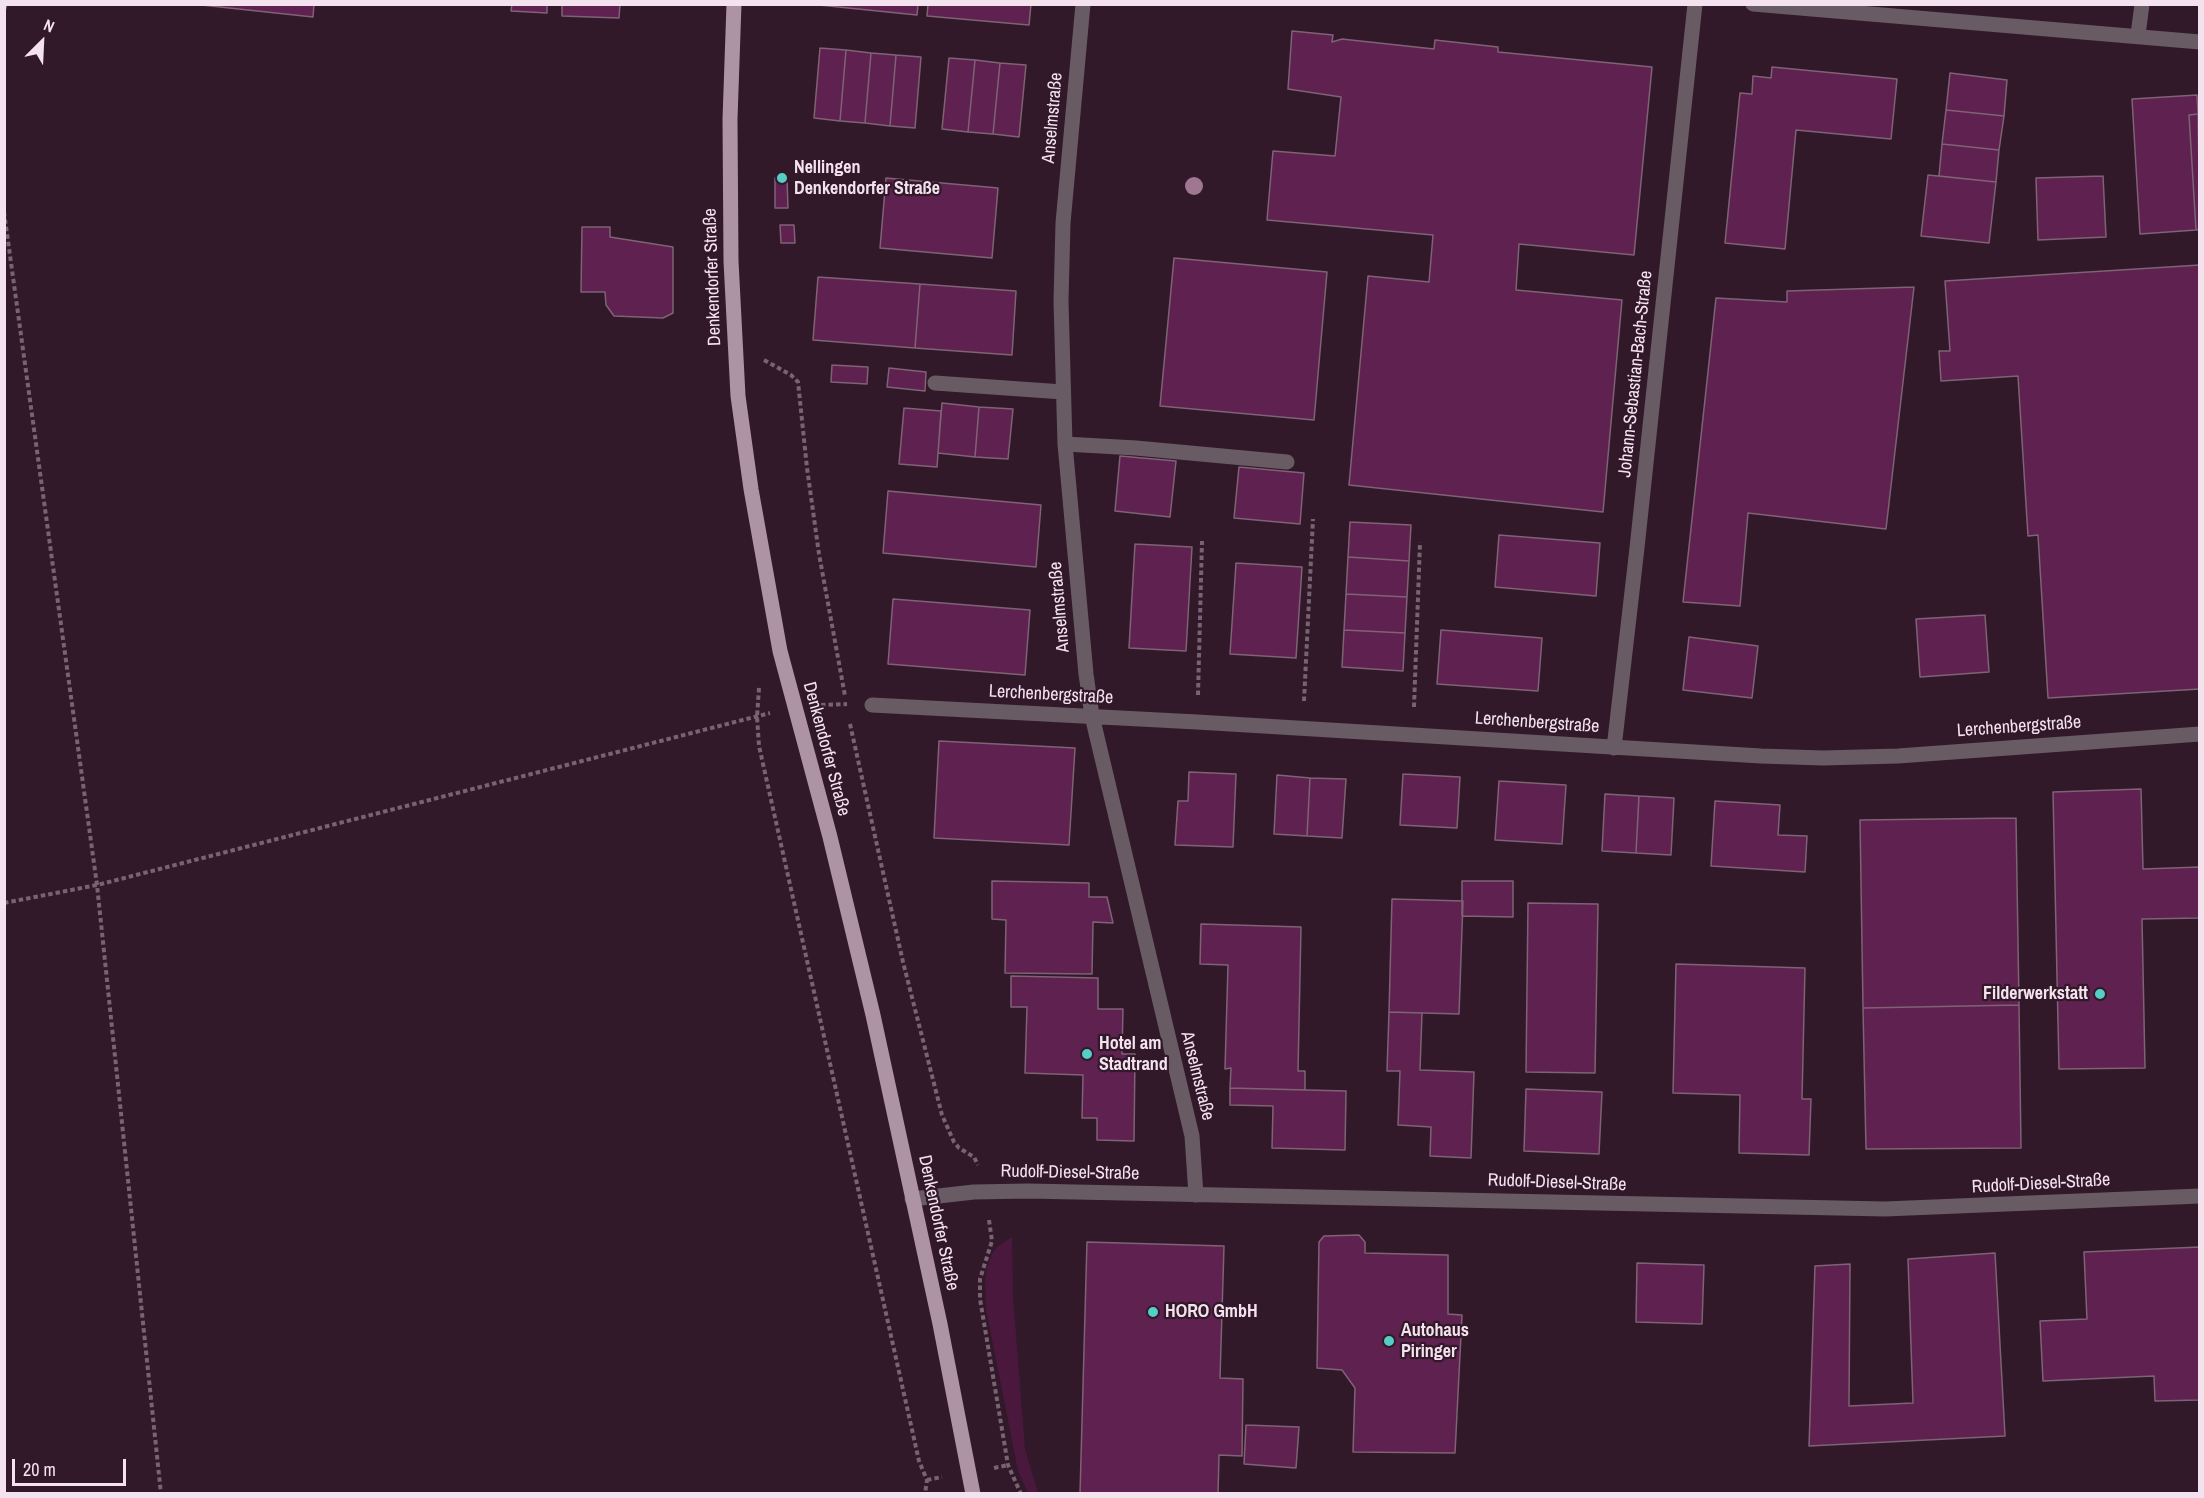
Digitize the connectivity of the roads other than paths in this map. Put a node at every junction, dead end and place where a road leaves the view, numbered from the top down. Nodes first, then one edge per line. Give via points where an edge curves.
1 (734, 4) edge
2 (1083, 4) edge
3 (1695, 4) edge
4 (1753, 4) edge
5 (2142, 4) edge
6 (2138, 35) junction
7 (2199, 42) edge
8 (935, 383) dead end
9 (1063, 392) junction
10 (1065, 444) junction
11 (1287, 462) dead end
12 (872, 705) road end
13 (1092, 716) junction
14 (2199, 734) edge
15 (1614, 748) junction
16 (1196, 1195) junction
17 (2199, 1196) edge
18 (912, 1198) junction
19 (973, 1494) edge

1 - 18 main road, Denkendorfer Straße via 729,198 734,343 751,489 780,651 838,867
2 - 9 street, Anselmstraße via 1062,251
3 - 15 street, Johann-Sebastian-Bach-Straße
4 - 6 street
5 - 6 street
6 - 7 street
8 - 9 street
9 - 10 street, Anselmstraße
10 - 11 street
10 - 13 street, Anselmstraße
12 - 13 street, Lerchenbergstraße
13 - 15 street, Lerchenbergstraße
13 - 16 street, Anselmstraße via 1192,1136
14 - 15 street, Lerchenbergstraße via 1861,758
16 - 17 street, Rudolf-Diesel-Straße via 1885,1209
16 - 18 street, Rudolf-Diesel-Straße via 984,1192
18 - 19 main road, Denkendorfer Straße

